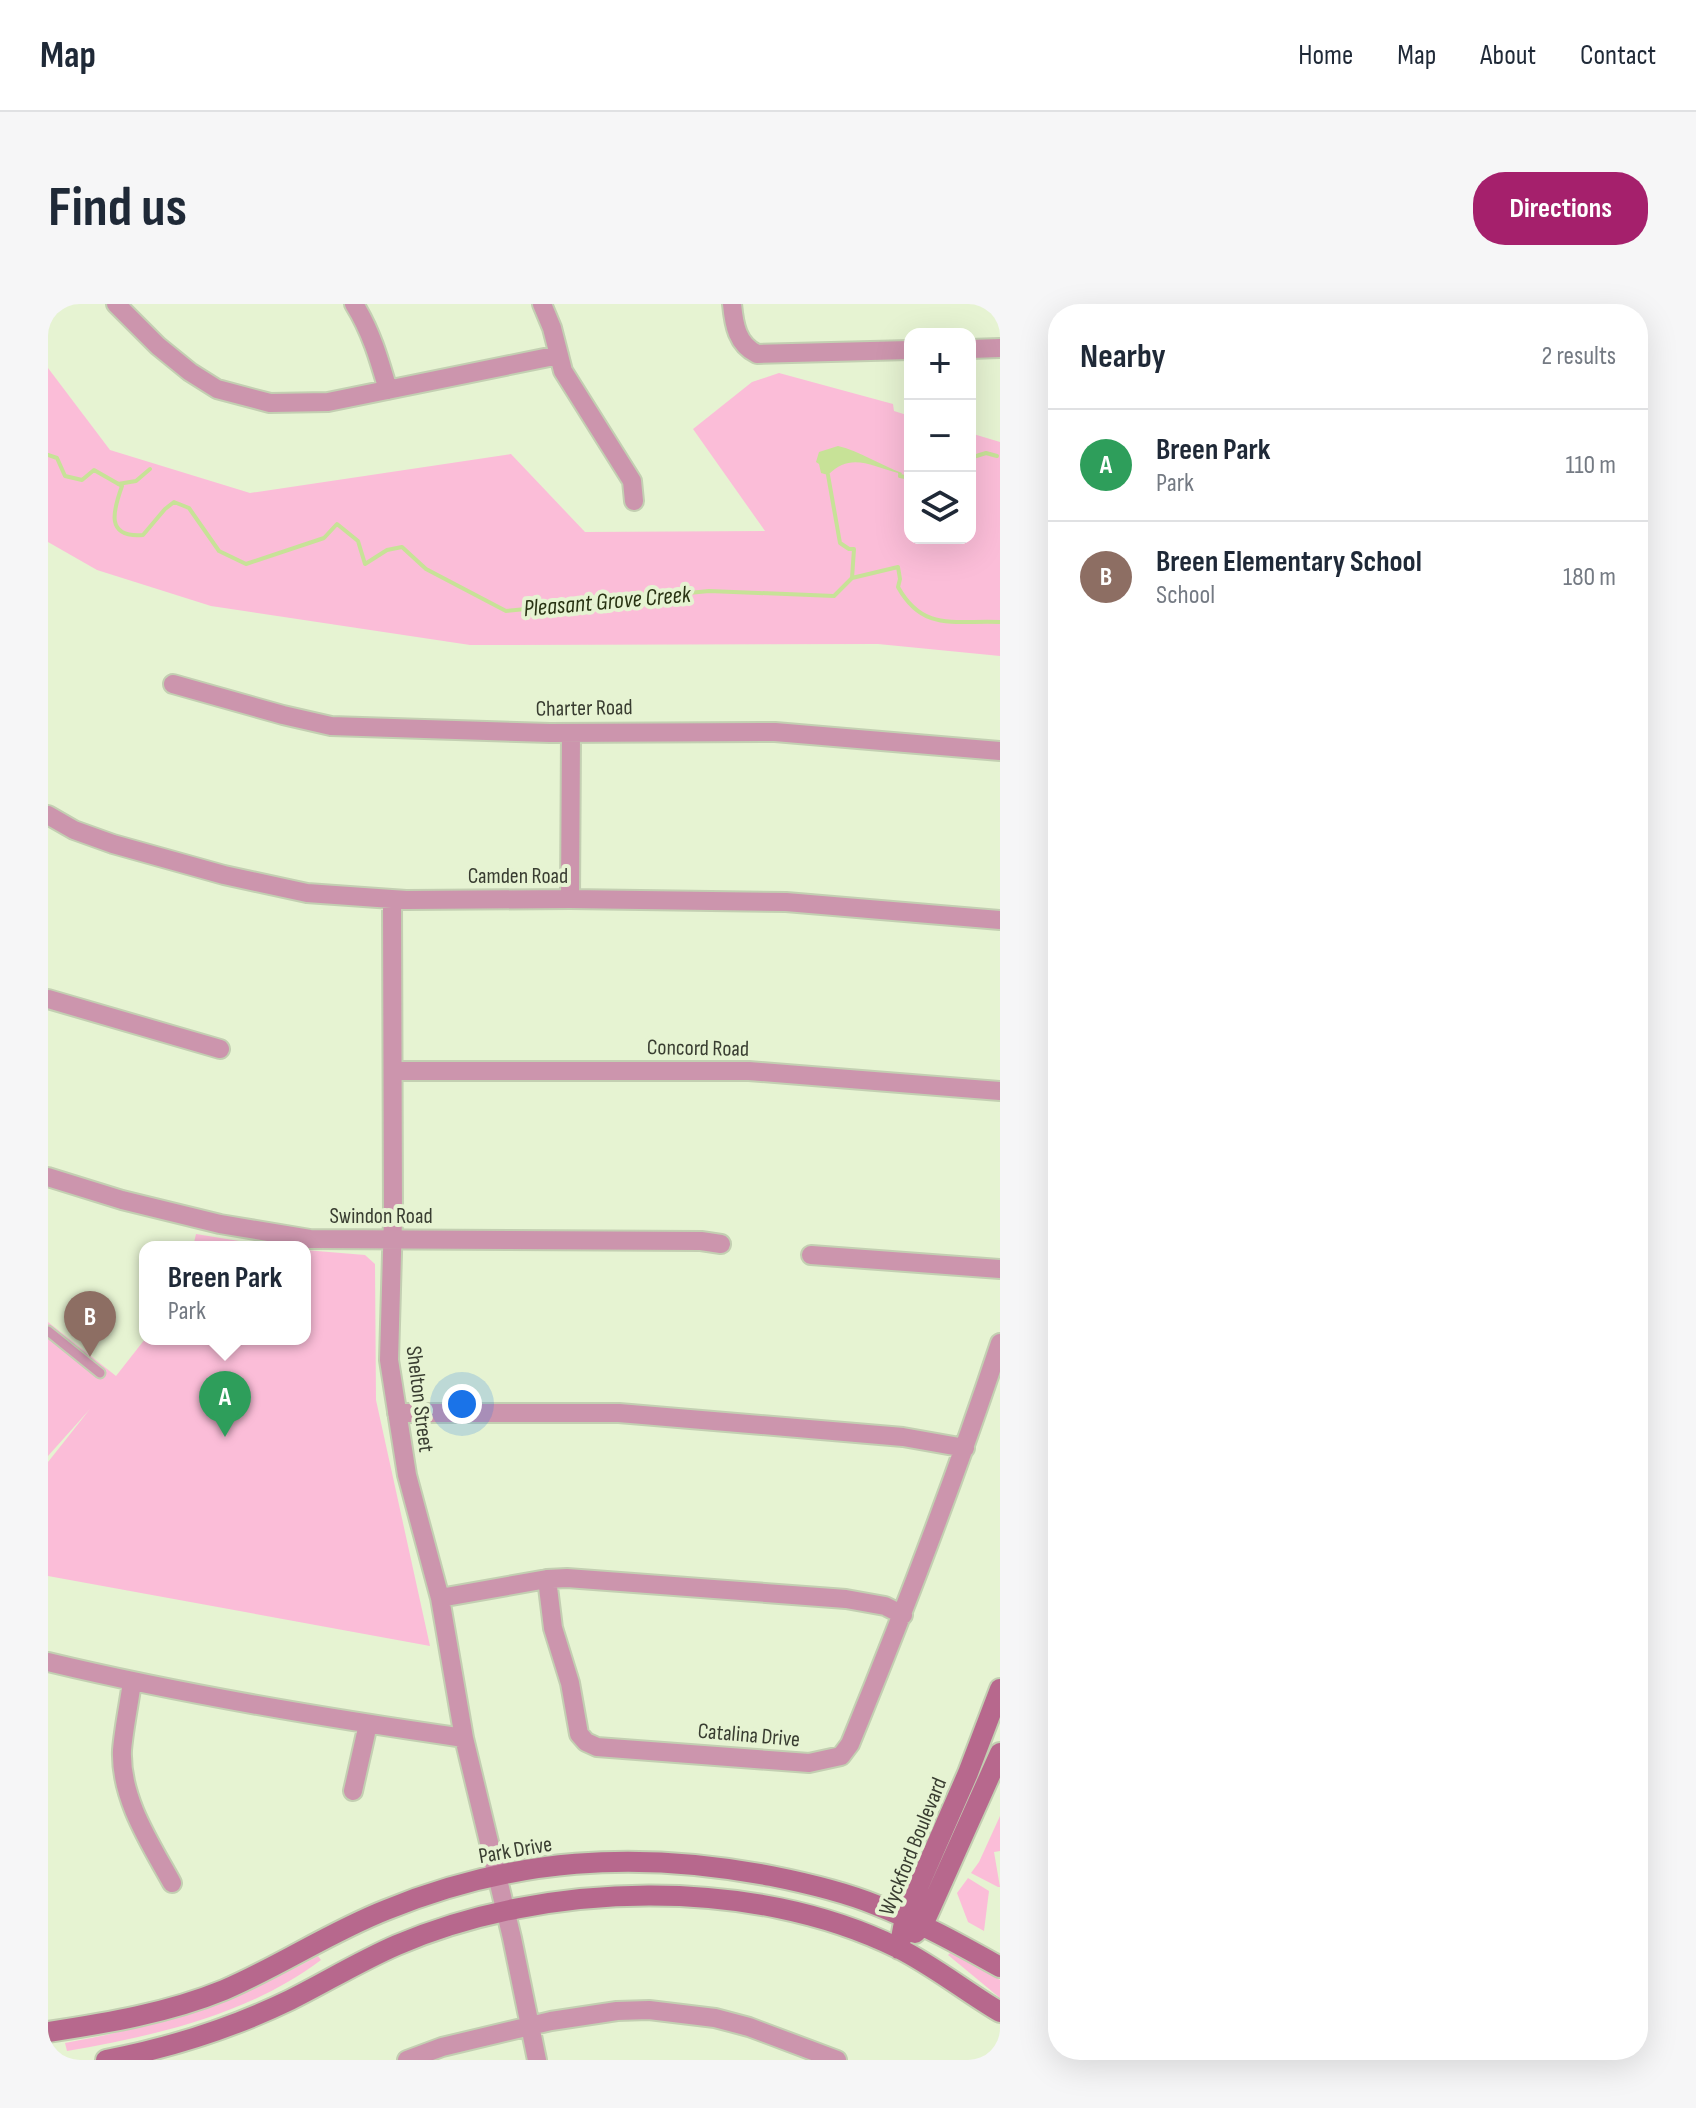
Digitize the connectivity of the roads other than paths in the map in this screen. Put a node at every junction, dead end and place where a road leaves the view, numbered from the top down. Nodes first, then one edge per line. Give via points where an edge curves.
1 (116, 304) edge
2 (354, 304) edge
3 (542, 304) edge
4 (732, 304) edge
5 (1000, 348) edge
6 (976, 349) edge
7 (904, 350) edge
8 (559, 355) junction
9 (388, 390) junction
10 (634, 501) dead end
11 (173, 684) dead end
12 (571, 733) junction
13 (1000, 751) edge
14 (48, 815) edge
15 (570, 899) junction
16 (392, 900) junction
17 (1000, 920) edge
18 (48, 999) edge
19 (220, 1049) dead end
20 (394, 1071) junction
21 (1000, 1091) edge
22 (48, 1177) edge
23 (393, 1238) junction
24 (721, 1244) dead end
25 (811, 1255) dead end
26 (1000, 1269) edge
27 (48, 1331) edge
28 (1000, 1343) edge
29 (100, 1373) dead end
30 (397, 1413) junction
31 (965, 1448) junction
32 (547, 1579) junction
33 (440, 1598) junction
34 (903, 1615) junction
35 (48, 1662) edge
36 (132, 1682) junction
37 (1000, 1689) edge
38 (368, 1724) junction
39 (464, 1738) junction
40 (1000, 1753) edge
41 (353, 1791) dead end
42 (172, 1883) dead end
43 (502, 1894) junction
44 (914, 1921) junction
45 (899, 1949) junction
46 (1000, 1967) edge
47 (1000, 2012) edge
48 (529, 2027) junction
49 (48, 2032) edge
50 (106, 2060) edge
51 (407, 2060) edge
52 (537, 2060) edge
53 (837, 2060) edge

1 - 9 street via 190,372 241,397 296,404
2 - 9 street via 377,349
3 - 8 street
4 - 7 street via 739,338 757,354
5 - 6 street
8 - 9 street
8 - 10 street via 571,385 632,481
11 - 12 street, Charter Road via 331,726
12 - 13 street, Charter Road via 775,732
12 - 15 street
14 - 16 street, Camden Road via 113,844 224,875 307,893
15 - 16 street, Camden Road
15 - 17 street, Camden Road via 786,902
16 - 20 street, Shelton Street
18 - 19 street
20 - 21 street, Concord Road via 749,1071
20 - 23 street, Shelton Street
22 - 23 street, Swindon Road via 220,1224 310,1239
23 - 24 street, Swindon Road
23 - 30 street, Shelton Street via 389,1360
25 - 26 street
27 - 29 lane
28 - 31 street, Catalina Drive
30 - 31 street via 619,1413 903,1437
30 - 33 street, Shelton Street via 407,1475
31 - 34 street, Catalina Drive
32 - 33 street
32 - 34 street via 846,1599
32 - 34 street, Catalina Drive via 553,1628 579,1734 597,1747 809,1763 841,1756
33 - 39 street, Shelton Street
35 - 36 street
36 - 38 street
36 - 42 street via 122,1752 126,1789
37 - 44 street, Wyckford Boulevard
38 - 39 street
38 - 41 street
39 - 43 street, Shelton Street
40 - 44 street, Wyckford Boulevard
43 - 44 street, Park Drive via 553,1866 607,1861 708,1864 812,1884
43 - 45 street, Park Drive via 743,1902 861,1932
43 - 48 street, Shelton Street
43 - 49 street, Park Drive via 454,1885 356,1923 221,1991 167,2009
43 - 50 street, Park Drive via 443,1928 397,1945 288,2001 176,2044
44 - 45 street, Wyckford Boulevard
44 - 46 street, Park Drive
45 - 47 street, Park Drive
48 - 51 street
48 - 52 street, Shelton Street
48 - 53 street via 617,2011 681,2012 749,2027

